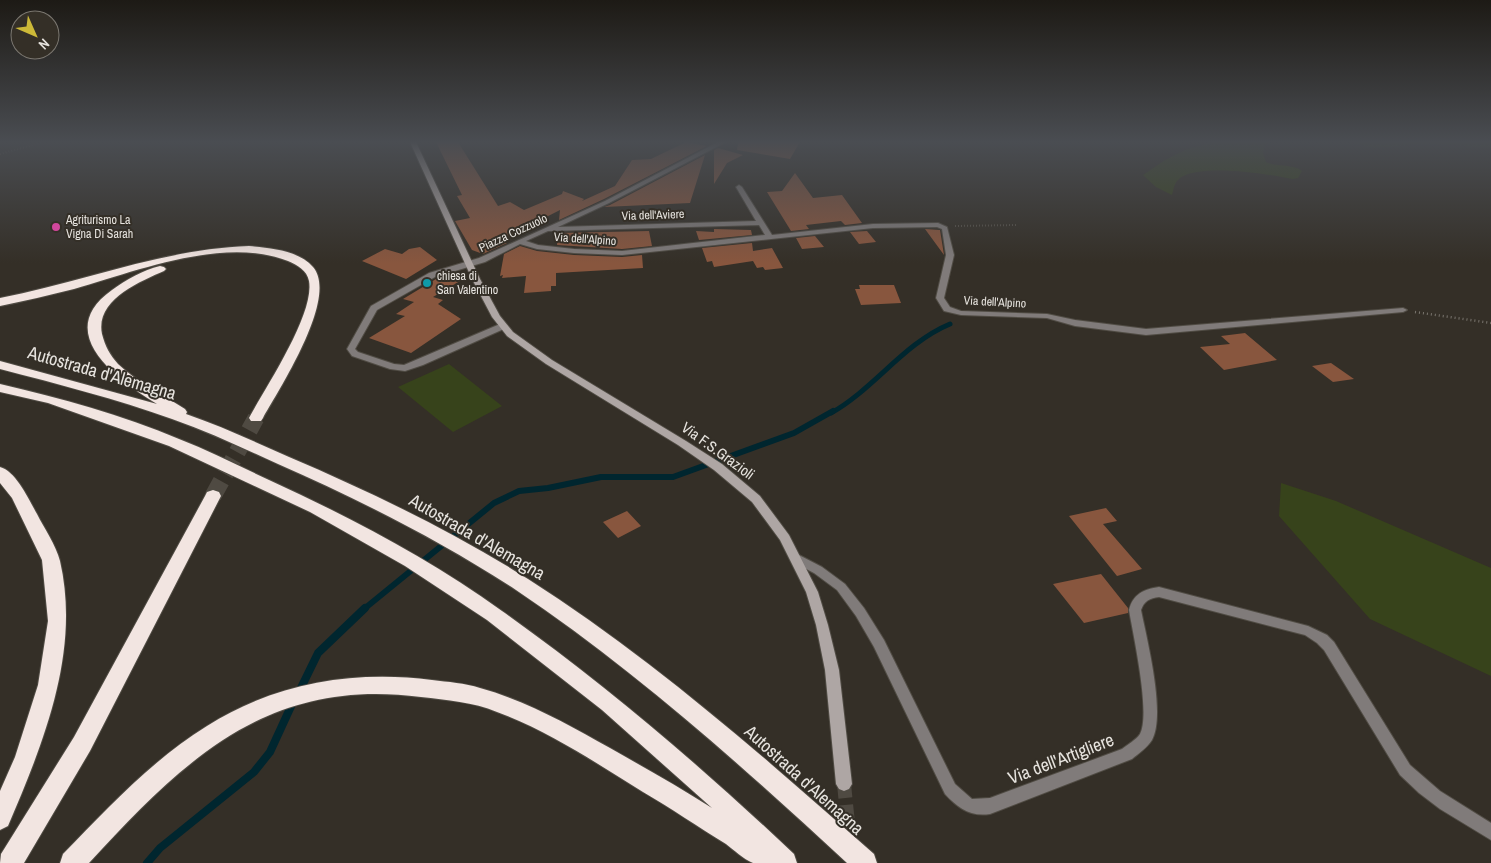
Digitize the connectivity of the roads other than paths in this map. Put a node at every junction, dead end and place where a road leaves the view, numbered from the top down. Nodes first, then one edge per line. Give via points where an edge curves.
1 (431, 182) edge
2 (643, 182) edge
3 (739, 187) dead end
4 (760, 222) junction
5 (546, 229) junction
6 (770, 238) junction
7 (520, 241) junction
8 (201, 254) junction
9 (469, 265) junction
10 (476, 279) joint
11 (0, 302) edge
12 (1402, 310) road end
13 (503, 326) junction
14 (0, 366) edge
15 (0, 388) edge
16 (256, 418) tunnel mouth
17 (200, 424) junction
18 (0, 472) edge
19 (213, 496) tunnel mouth
20 (797, 559) junction
21 (844, 784) tunnel mouth
22 (0, 818) edge
23 (1491, 832) edge
24 (10, 863) edge
25 (72, 863) edge
26 (773, 863) edge
27 (785, 863) edge
28 (865, 863) edge

1 - 9 main road, Piazza Cozzuolo
2 - 5 street, Piazza Cozzuolo
3 - 4 street
4 - 5 street, Via dell'Aviere
4 - 6 street
5 - 7 street, Piazza Cozzuolo
6 - 7 street, Via dell'Alpino via 622,253 537,247
6 - 12 street, Via dell'Alpino via 873,226 942,226 950,255 940,298 946,308 961,313 1047,316 1146,332
7 - 9 street, Piazza Cozzuolo
8 - 11 highway
8 - 16 highway via 225,249 272,251 306,266 313,275 315,286 311,313
8 - 17 highway via 157,270 126,286 107,300 93,321 104,357 115,368
9 - 10 main road, Piazza Cozzuolo
9 - 13 street via 432,275 374,308 352,351 393,367 410,367
10 - 13 main road, Via F.S.Grazioli
13 - 20 main road, Via F.S.Grazioli via 518,342 540,357 730,476 771,517
14 - 17 highway, Autostrada d'Alemagna via 79,385
15 - 27 highway via 52,400 174,442 316,508 411,561 494,615 608,703 720,800
17 - 28 highway, Autostrada d'Alemagna via 344,486 521,585 635,666 757,765
18 - 22 highway via 19,495 50,560 58,621 48,685 26,757
19 - 24 highway via 82,744
20 - 21 main road, Via F.S.Grazioli via 812,592 832,670
20 - 23 street, Via dell'Artigliere via 840,587 860,612 950,789 973,808 990,806 1127,754 1139,745 1146,736 1151,712 1135,610 1142,597 1159,592 1308,631 1322,639 1405,770 1439,800
25 - 26 highway via 149,784 186,752 222,728 292,696 334,687 382,684 480,697 522,712 651,783

